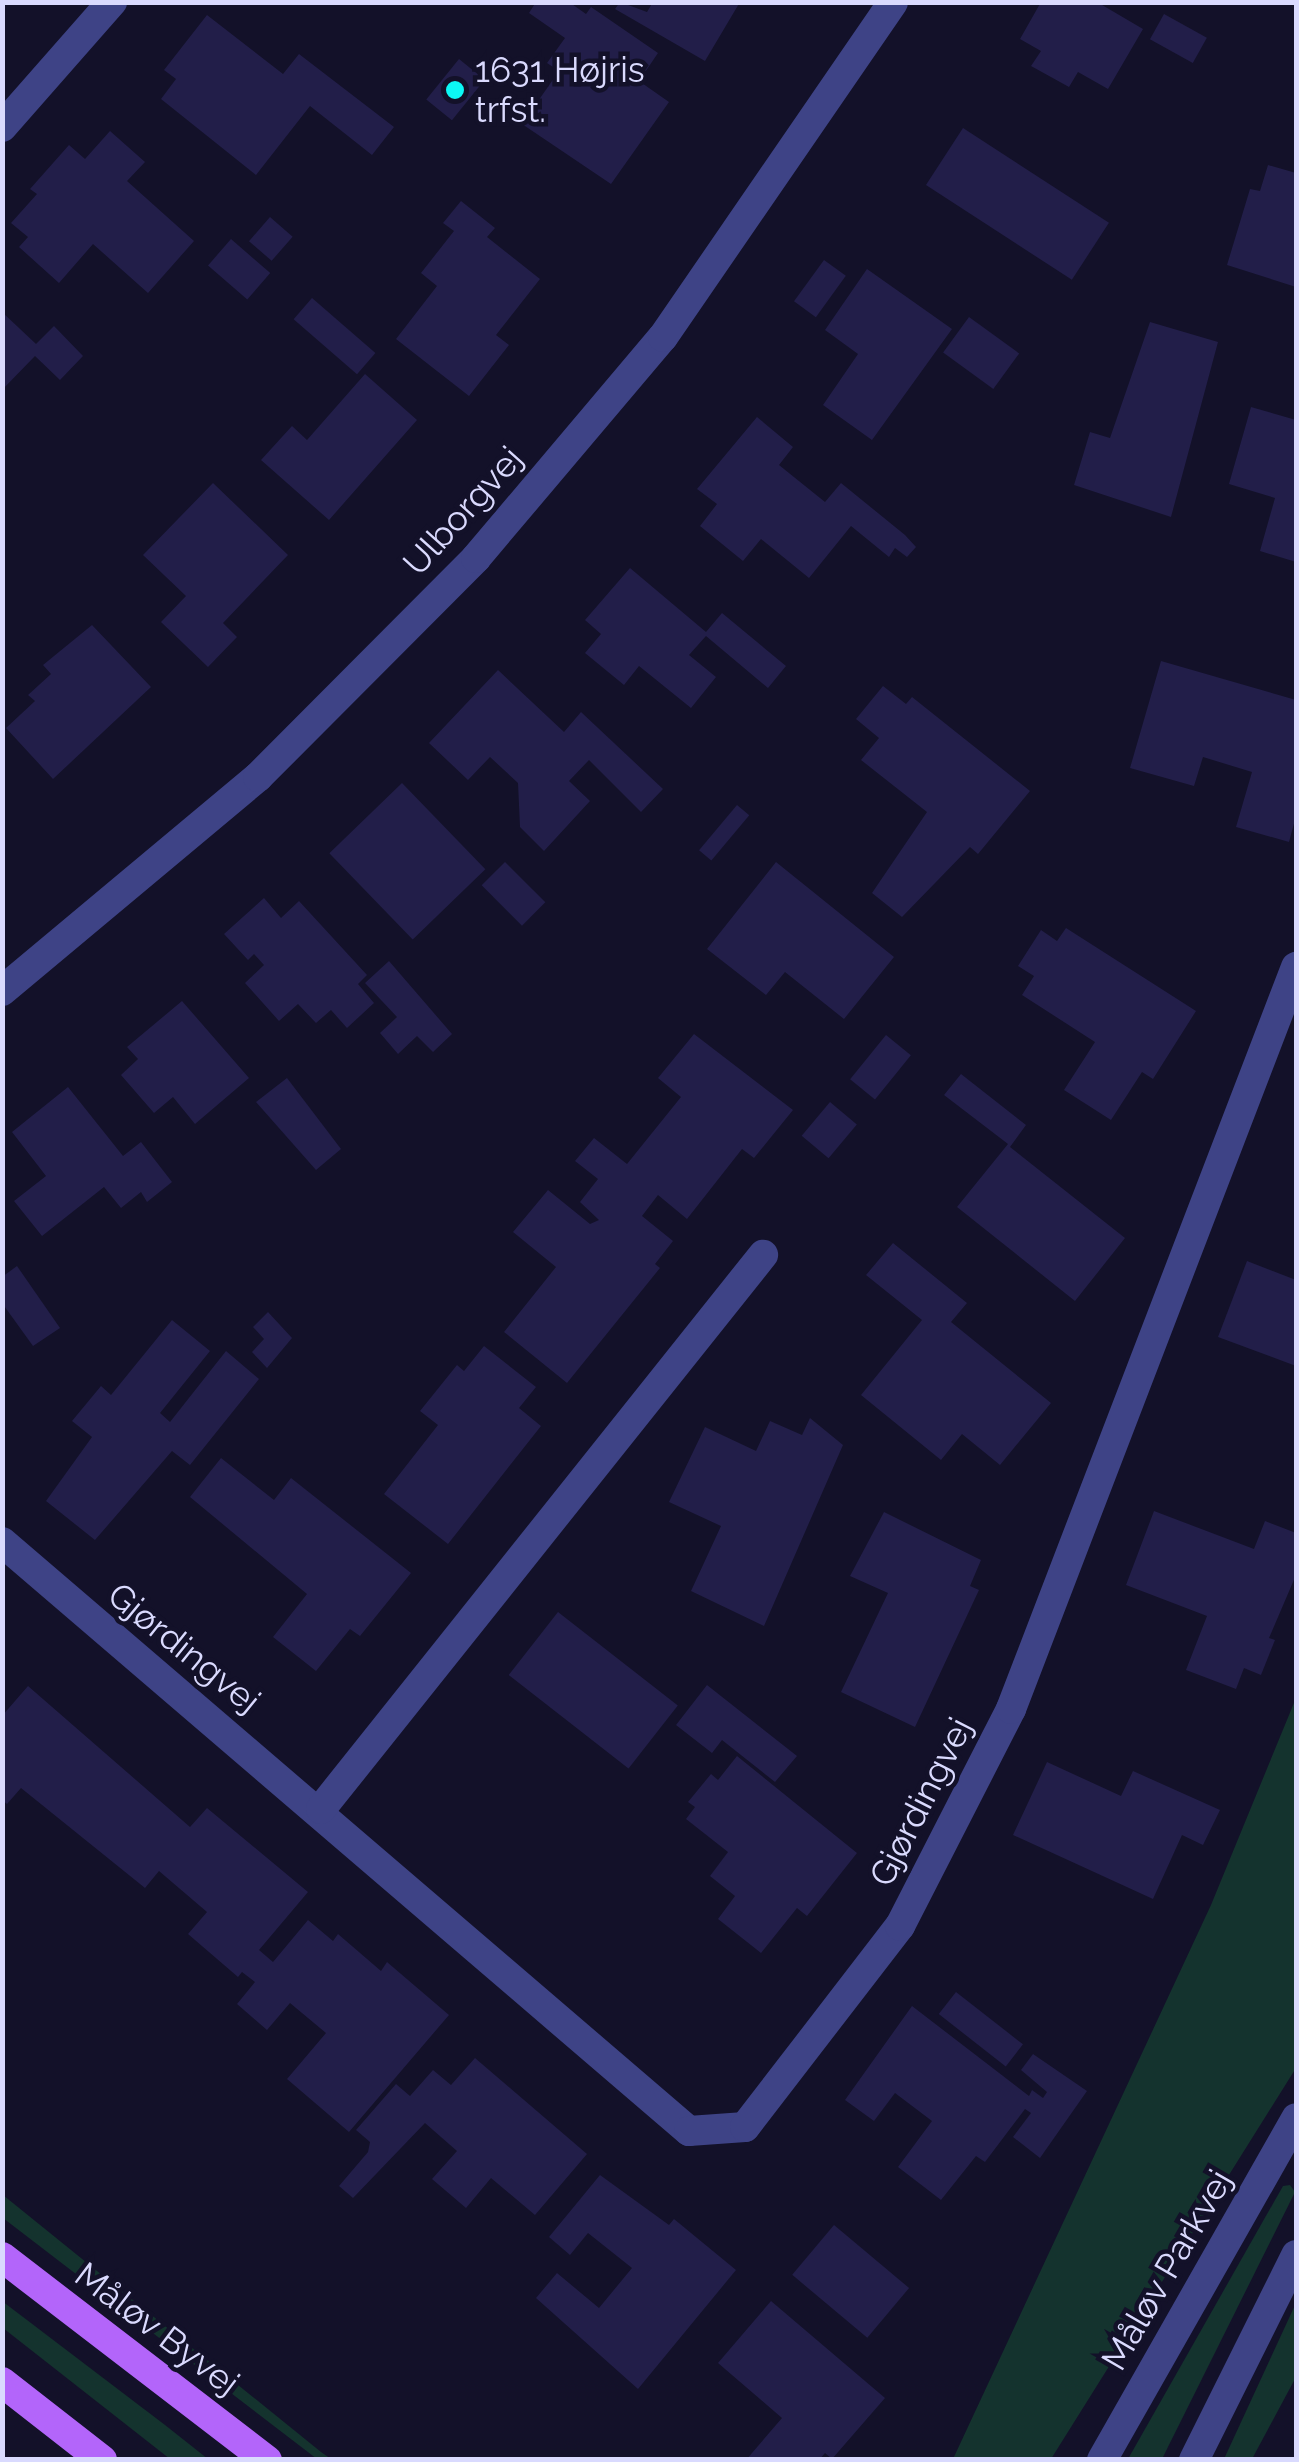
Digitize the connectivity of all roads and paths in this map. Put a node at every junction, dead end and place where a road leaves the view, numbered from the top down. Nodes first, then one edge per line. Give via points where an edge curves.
1 (112, 2) edge
2 (893, 2) edge
3 (2, 127) edge
4 (1296, 967) edge
5 (2, 990) edge
6 (763, 1255) dead end
7 (2, 1542) edge
8 (321, 1809) junction
9 (1296, 2118) edge
10 (1296, 2255) edge
11 (2, 2257) edge
12 (2, 2382) edge
13 (102, 2460) edge
14 (267, 2460) edge
15 (1102, 2460) edge
16 (1194, 2460) edge

1 - 3 street
2 - 5 street, Ulborgvej via 663,337 476,558 258,777
4 - 8 street, Gjørdingvej via 1011,1708 900,1926 745,2126 689,2130
6 - 8 street
7 - 8 street, Gjørdingvej
9 - 15 street, Måløv Parkvej
10 - 16 street
11 - 14 main road, Måløv Byvej
12 - 13 main road

